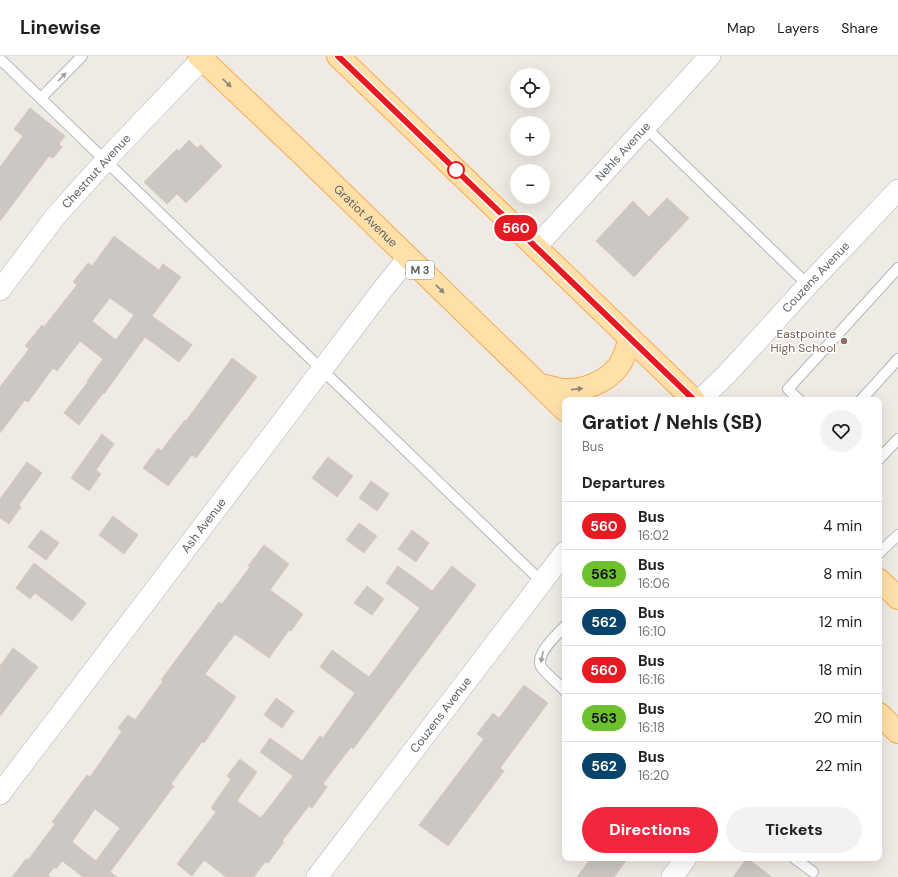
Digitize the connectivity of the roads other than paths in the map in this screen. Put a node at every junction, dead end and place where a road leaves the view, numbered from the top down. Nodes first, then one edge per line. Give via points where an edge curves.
1 (82, 56) edge
2 (338, 56) edge
3 (710, 56) edge
4 (200, 57) edge
5 (5, 59) edge
6 (41, 98) junction
7 (644, 127) junction
8 (106, 160) junction
9 (898, 190) edge
10 (536, 247) junction
11 (408, 258) junction
12 (898, 268) edge
13 (808, 285) junction
14 (0, 290) edge
15 (630, 339) junction
16 (898, 360) edge
17 (321, 370) junction
18 (539, 385) junction
19 (691, 397) edge
20 (703, 397) edge
21 (796, 397) edge
22 (864, 397) edge
23 (562, 407) edge
24 (898, 440) edge
25 (882, 456) edge
26 (898, 535) edge
27 (882, 550) edge
28 (562, 556) edge
29 (542, 582) junction
30 (882, 583) edge
31 (898, 598) edge
32 (562, 629) edge
33 (562, 688) edge
34 (882, 717) edge
35 (898, 732) edge
36 (0, 794) edge
37 (684, 861) edge
38 (798, 861) edge
39 (813, 872) dead end
40 (317, 877) edge
41 (672, 877) edge

6 -> 1 lane
2 - 10 main road
3 - 7 street, Nehls Avenue
4 - 8 street, Chestnut Avenue
4 -> 11 main road, Gratiot Avenue / M 3
5 - 6 lane
6 - 8 lane
7 - 10 street, Nehls Avenue
7 - 13 lane
8 - 14 street, Chestnut Avenue via 55,218
8 - 17 lane
9 - 13 street, Couzens Avenue
10 - 15 main road
11 - 17 street, Ash Avenue
11 -> 18 main road, Gratiot Avenue / M 3
12 - 21 lane via 788,389
13 - 20 street, Couzens Avenue
18 -> 15 main road via 562,390 594,385 607,378 618,367
15 - 19 main road
16 - 22 lane
17 - 29 lane
17 - 36 street, Ash Avenue
18 - 23 main road, Gratiot Avenue / M 3
24 - 25 lane
26 - 27 lane
28 - 29 street, Couzens Avenue
29 - 40 street, Couzens Avenue
30 - 31 main road
32 -> 33 lane via 544,649 540,660 541,667
34 - 35 main road
37 - 41 street
38 - 39 lane

